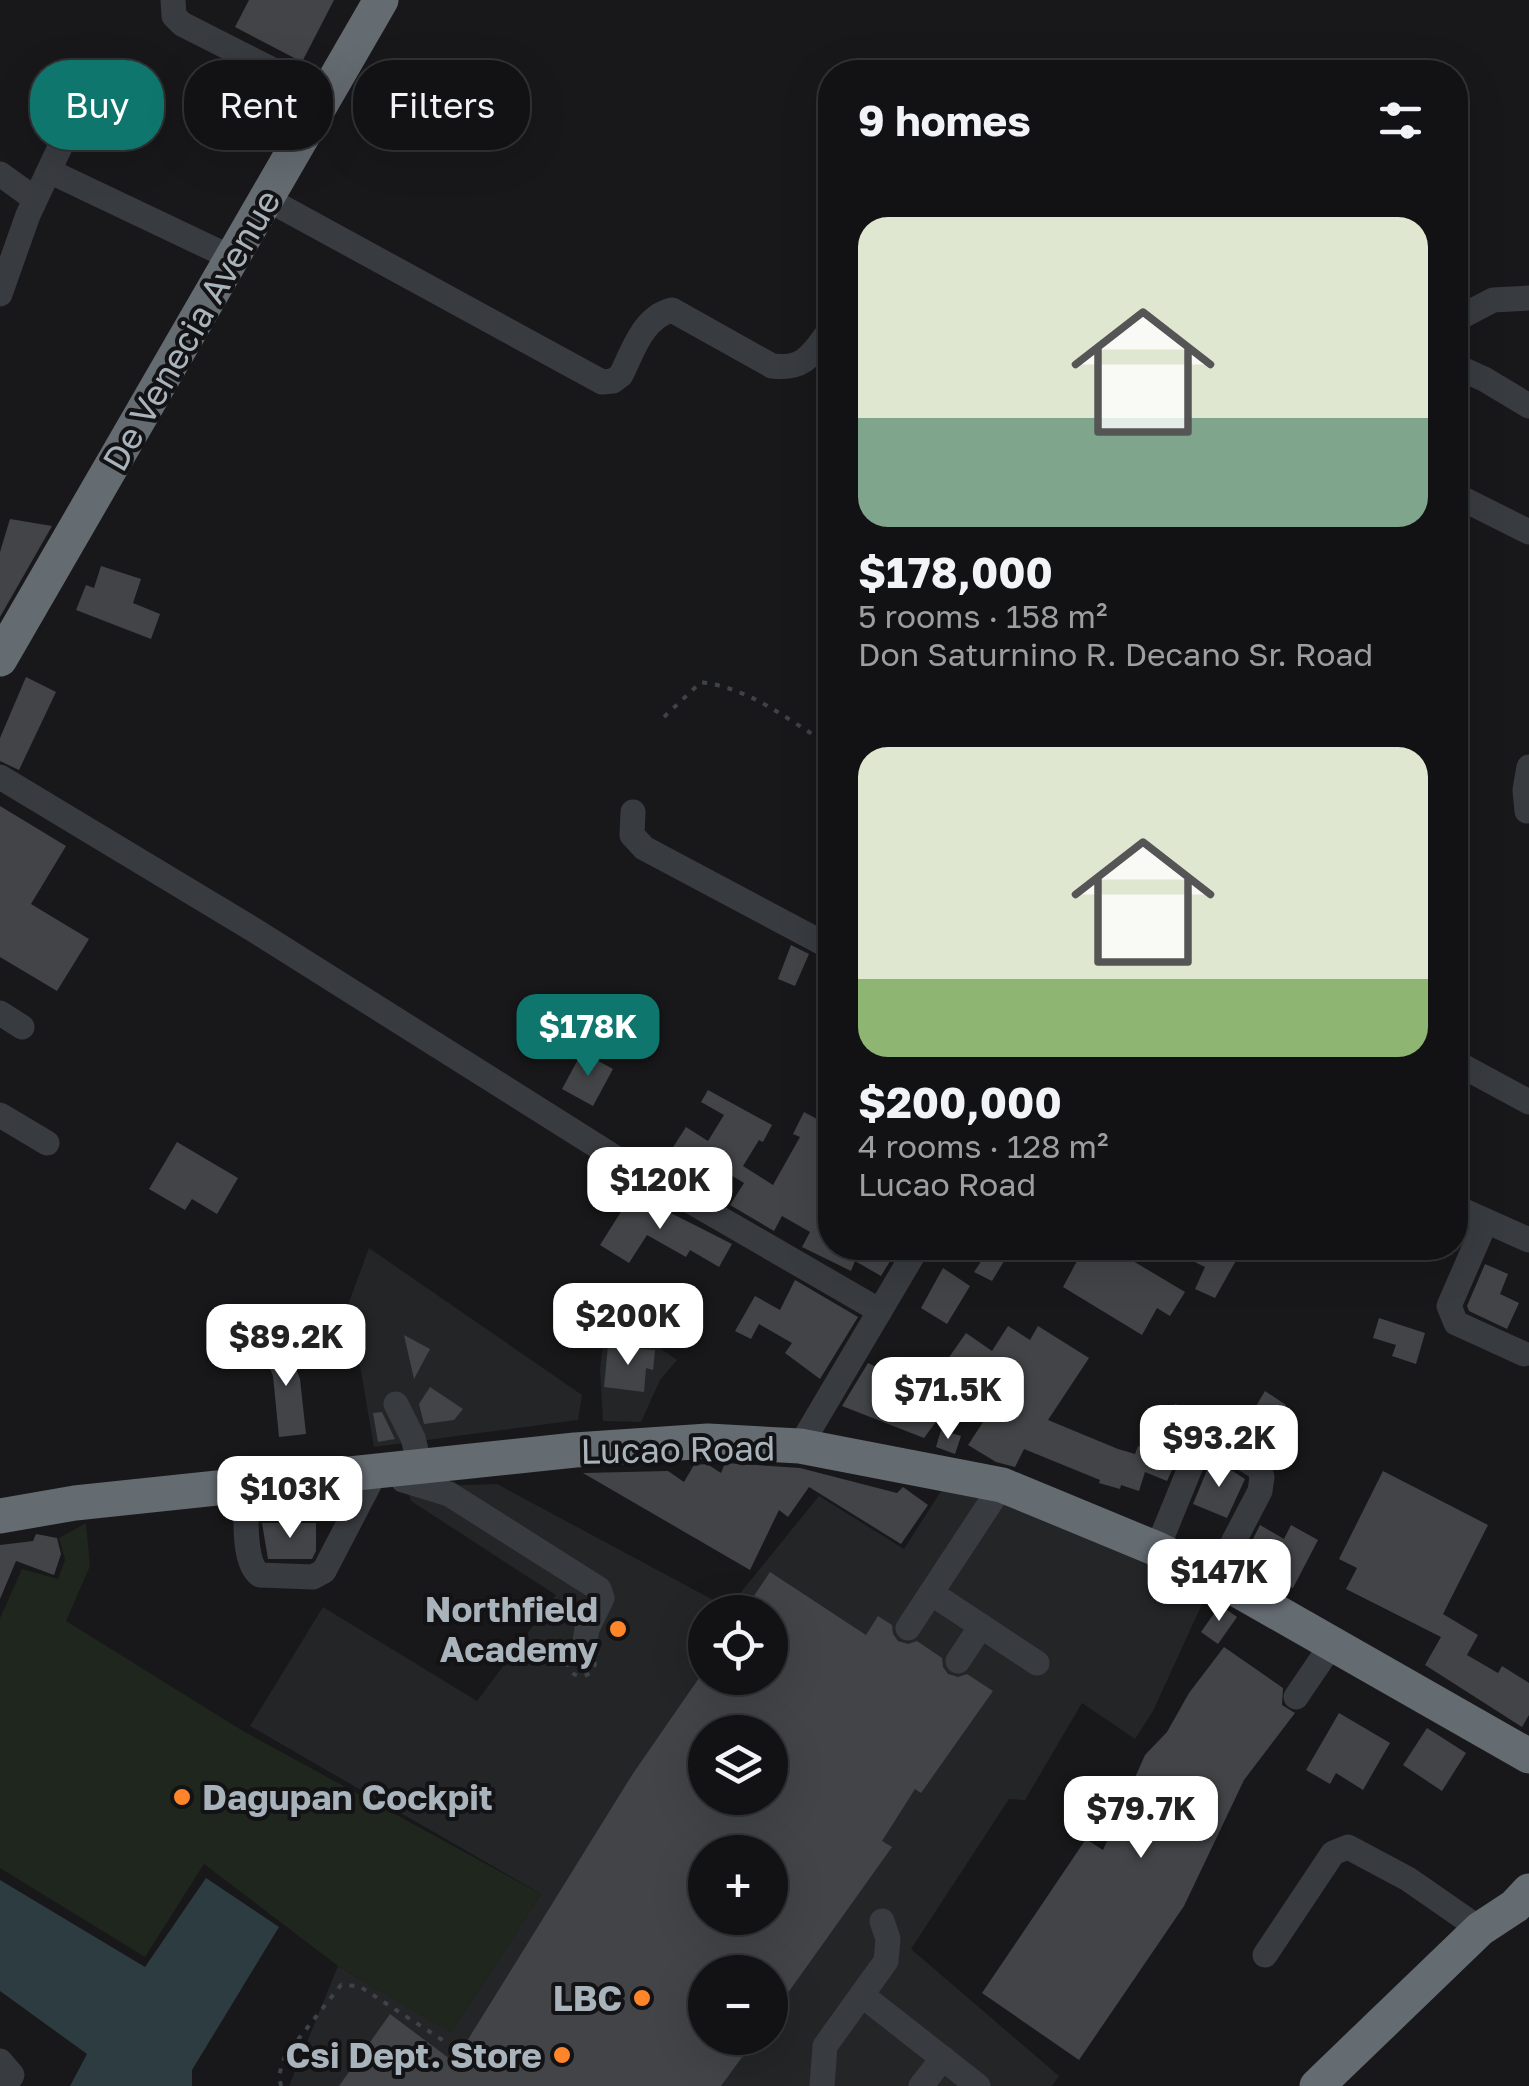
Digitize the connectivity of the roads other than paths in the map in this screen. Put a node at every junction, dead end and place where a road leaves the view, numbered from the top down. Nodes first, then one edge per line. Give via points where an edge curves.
1 (173, 0) edge
2 (381, 0) edge
3 (254, 60) edge
4 (333, 84) edge
5 (59, 150) edge
6 (295, 150) edge
7 (49, 171) junction
8 (0, 174) edge
9 (35, 198) junction
10 (267, 199) junction
11 (232, 258) junction
12 (0, 294) edge
13 (1529, 298) edge
14 (1468, 313) edge
15 (818, 345) edge
16 (1468, 372) edge
17 (1529, 406) edge
18 (1468, 502) edge
19 (1529, 532) edge
20 (0, 659) edge
21 (1529, 767) edge
22 (0, 777) edge
23 (1528, 811) edge
24 (634, 812) dead end
25 (818, 940) edge
26 (1468, 1069) edge
27 (1529, 1102) edge
28 (0, 1115) edge
29 (48, 1143) dead end
30 (1468, 1213) edge
31 (1486, 1221) junction
32 (1529, 1240) edge
33 (910, 1260) edge
34 (880, 1310) junction
35 (1524, 1354) dead end
36 (396, 1404) dead end
37 (800, 1446) junction
38 (474, 1459) junction
39 (400, 1472) junction
40 (246, 1485) junction
41 (1002, 1485) junction
42 (472, 1507) junction
43 (0, 1516) edge
44 (1157, 1548) junction
45 (1216, 1577) junction
46 (931, 1593) junction
47 (981, 1626) junction
48 (908, 1628) dead end
49 (1332, 1644) junction
50 (584, 1648) dead end
51 (958, 1661) dead end
52 (1037, 1663) dead end
53 (1296, 1697) dead end
54 (1522, 1757) edge
55 (1529, 1868) edge
56 (1529, 1891) edge
57 (882, 1921) dead end
58 (1486, 1924) junction
59 (1265, 1955) dead end
60 (862, 1995) junction
61 (942, 2058) junction
62 (0, 2062) edge
63 (5, 2086) edge
64 (822, 2086) edge
65 (921, 2086) edge
66 (978, 2086) edge
67 (1317, 2086) edge

1 - 3 street via 182,24
2 - 4 highway, De Venecia Avenue
5 - 7 street
6 - 10 highway, De Venecia Avenue
7 - 9 street
7 - 11 street
8 - 9 street
9 - 12 street
10 - 11 highway, De Venecia Avenue
10 - 15 street via 602,382 621,376 648,324 672,310 772,366 800,364
11 - 20 highway, De Venecia Avenue
13 - 14 street via 1493,300
16 - 17 street
18 - 19 street
21 - 23 street
22 - 34 street via 618,1160
24 - 25 street via 632,835 644,848
26 - 27 street
28 - 29 street
30 - 31 street
31 - 32 street
31 - 35 street via 1450,1314 1456,1323
33 - 34 street
34 - 37 street
36 - 39 street via 413,1438
37 - 38 highway, Lucao Road via 708,1441
37 - 41 highway, Lucao Road
38 - 39 highway, Lucao Road
38 - 42 street
39 - 40 highway, Lucao Road
39 - 40 street via 313,1577 254,1571
39 - 42 street
40 - 43 highway, Lucao Road
41 - 44 highway, Lucao Road
41 - 46 street
42 - 50 street via 599,1589 602,1598
44 - 45 highway, Lucao Road
44 - 45 street via 1197,1451 1220,1445 1259,1468 1262,1477
45 - 49 highway, Lucao Road
46 - 47 street
46 - 48 street
47 - 51 street
47 - 52 street
49 - 53 street
49 - 54 highway, Lucao Road
55 - 58 highway via 1502,1894
56 - 58 highway
57 - 60 street via 886,1962
58 - 59 street via 1348,1847 1333,1853
58 - 67 highway
60 - 61 street
60 - 64 street via 825,2046
61 - 65 street
61 - 66 street
62 - 63 street via 12,2075

